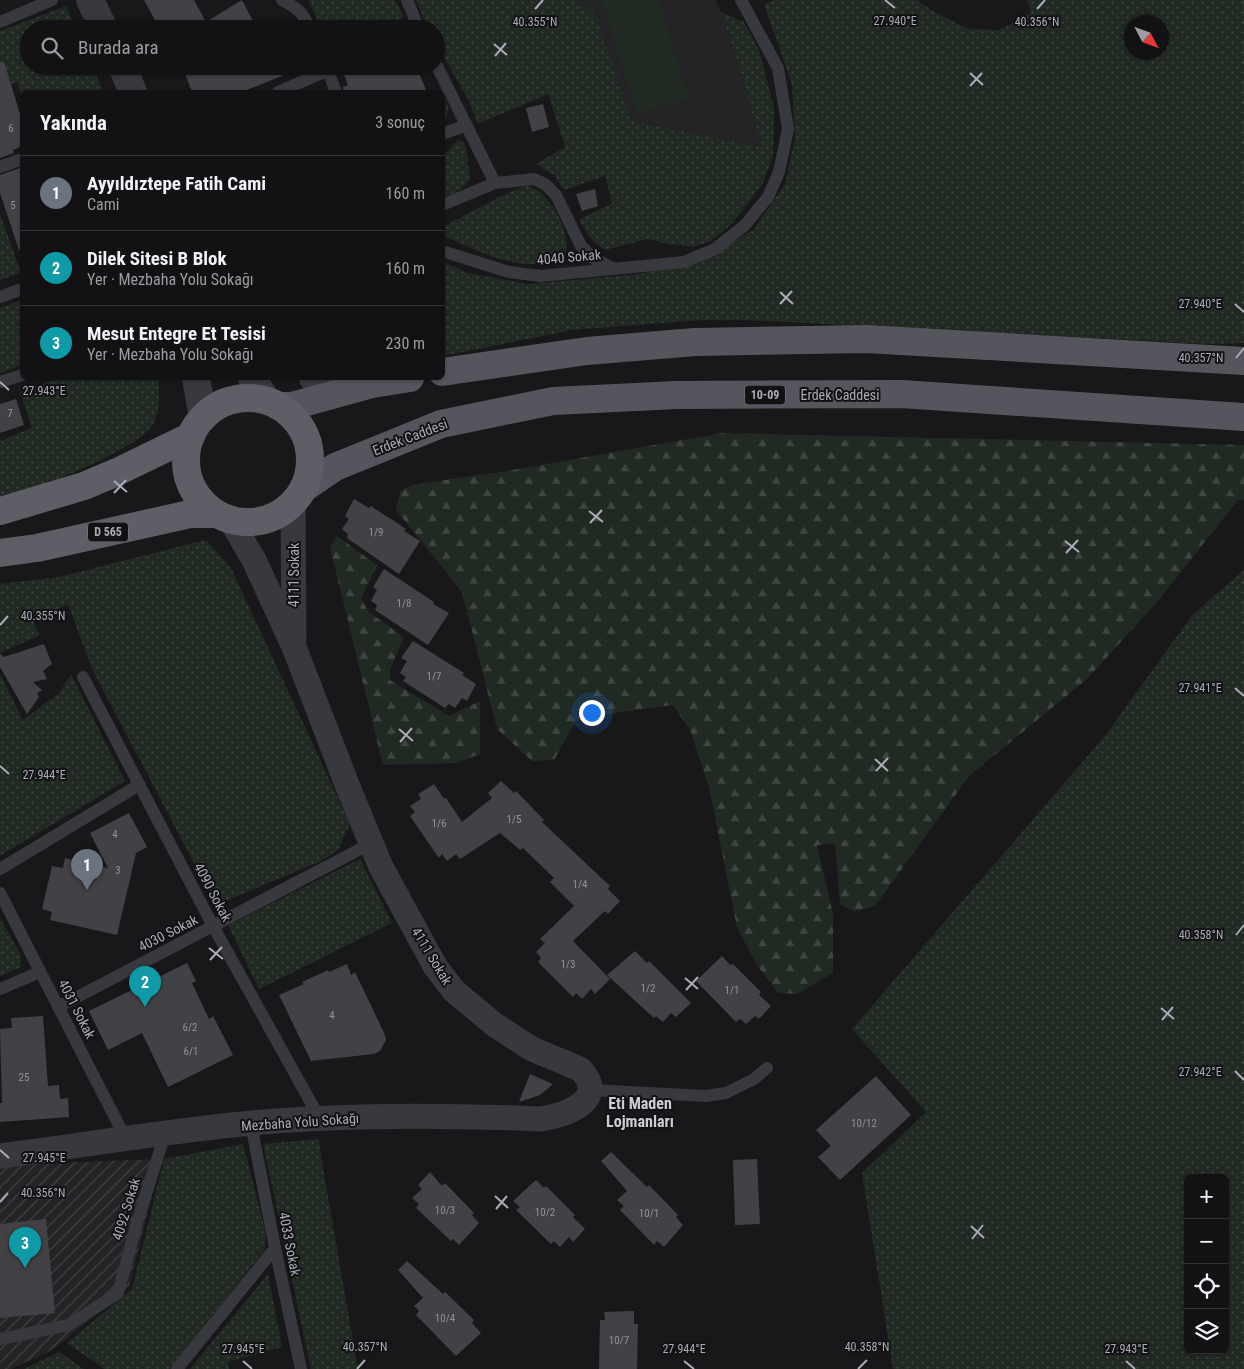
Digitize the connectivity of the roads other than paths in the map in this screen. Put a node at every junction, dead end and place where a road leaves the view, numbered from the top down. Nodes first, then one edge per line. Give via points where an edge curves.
1 (52, 0) edge
2 (90, 0) edge
3 (282, 0) edge
4 (407, 0) edge
5 (742, 0) edge
6 (100, 20) edge
7 (307, 20) edge
8 (414, 20) edge
9 (0, 22) edge
10 (126, 75) edge
11 (315, 75) edge
12 (332, 75) edge
13 (441, 75) edge
14 (132, 90) edge
15 (282, 90) edge
16 (336, 90) edge
17 (466, 125) junction
18 (445, 133) edge
19 (20, 160) edge
20 (0, 167) edge
21 (495, 182) junction
22 (445, 204) edge
23 (445, 252) edge
24 (612, 268) junction
25 (20, 290) edge
26 (0, 297) edge
27 (1244, 361) edge
28 (445, 372) edge
29 (20, 376) edge
30 (196, 380) edge
31 (254, 380) edge
32 (321, 380) edge
33 (397, 380) edge
34 (0, 382) edge
35 (372, 384) junction
36 (272, 404) junction
37 (1244, 417) edge
38 (197, 427) junction
39 (298, 496) junction
40 (0, 511) edge
41 (223, 517) junction
42 (0, 553) edge
43 (294, 647) junction
44 (83, 677) dead end
45 (139, 784) junction
46 (372, 843) junction
47 (0, 869) edge
48 (0, 893) edge
49 (213, 926) junction
50 (40, 972) junction
51 (0, 989) edge
52 (58, 1007) junction
53 (767, 1068) dead end
54 (591, 1090) junction
55 (320, 1119) junction
56 (252, 1124) junction
57 (165, 1134) junction
58 (126, 1139) junction
59 (0, 1156) edge
60 (275, 1248) junction
61 (0, 1339) edge
62 (177, 1369) edge
63 (301, 1369) edge

1 - 9 lane
2 - 6 street
3 - 7 lane via 296,8
4 - 8 lane
5 - 24 lane, 4040 Sokak via 778,68 788,129 779,172 768,197 745,225 715,249 684,262
10 - 14 street
11 - 15 lane
12 - 16 lane
13 - 17 lane
17 - 18 lane
17 - 21 lane
19 - 20 lane
21 - 22 lane, 4040 Sokak
21 - 24 lane, 4040 Sokak via 534,179 545,184 556,195 581,246 593,258
23 - 24 lane, 4040 Sokak via 509,272 540,276
25 - 26 lane
27 - 28 main road via 847,339 695,342 587,350
29 - 34 lane
30 - 38 street
31 - 36 street
32 - 35 street
33 - 35 main road
35 - 36 main road via 292,406
36 - 38 highway via 253,398 226,402 214,409
36 - 39 highway via 291,415 307,442 308,474
37 - 39 main road, Erdek Caddesi / 10-09 via 901,394 677,395 553,402 441,424 335,467
38 - 40 highway via 117,472 84,486
38 - 41 highway via 186,450 188,480 199,499
39 - 41 highway, D 565 via 280,514 264,521 247,523
39 - 43 street, 4111 Sokak
41 - 42 highway, D 565 via 190,514 37,548
41 - 43 street, 4111 Sokak via 254,560
43 - 46 street, 4111 Sokak
44 - 45 lane, 4090 Sokak
45 - 47 lane
45 - 49 lane, 4090 Sokak
46 - 49 lane, 4030 Sokak
46 - 54 street, 4111 Sokak via 381,867 435,966 454,991 495,1025 532,1049 580,1069 590,1082
48 - 50 lane, 4031 Sokak
49 - 52 lane, 4030 Sokak
49 - 55 lane, 4090 Sokak
50 - 51 lane
50 - 52 lane, 4031 Sokak
52 - 58 lane, 4031 Sokak
53 - 54 lane via 754,1079 726,1093 706,1096
54 - 55 street, Mezbaha Yolu Sokağı via 589,1096 573,1109 540,1119
55 - 56 street, Mezbaha Yolu Sokağı
56 - 57 street, Mezbaha Yolu Sokağı
56 - 60 lane, 4033 Sokak
57 - 58 street, Mezbaha Yolu Sokağı
57 - 61 lane, 4092 Sokak via 118,1293 68,1325
58 - 59 street, Mezbaha Yolu Sokağı
60 - 62 lane
60 - 63 lane, 4033 Sokak

